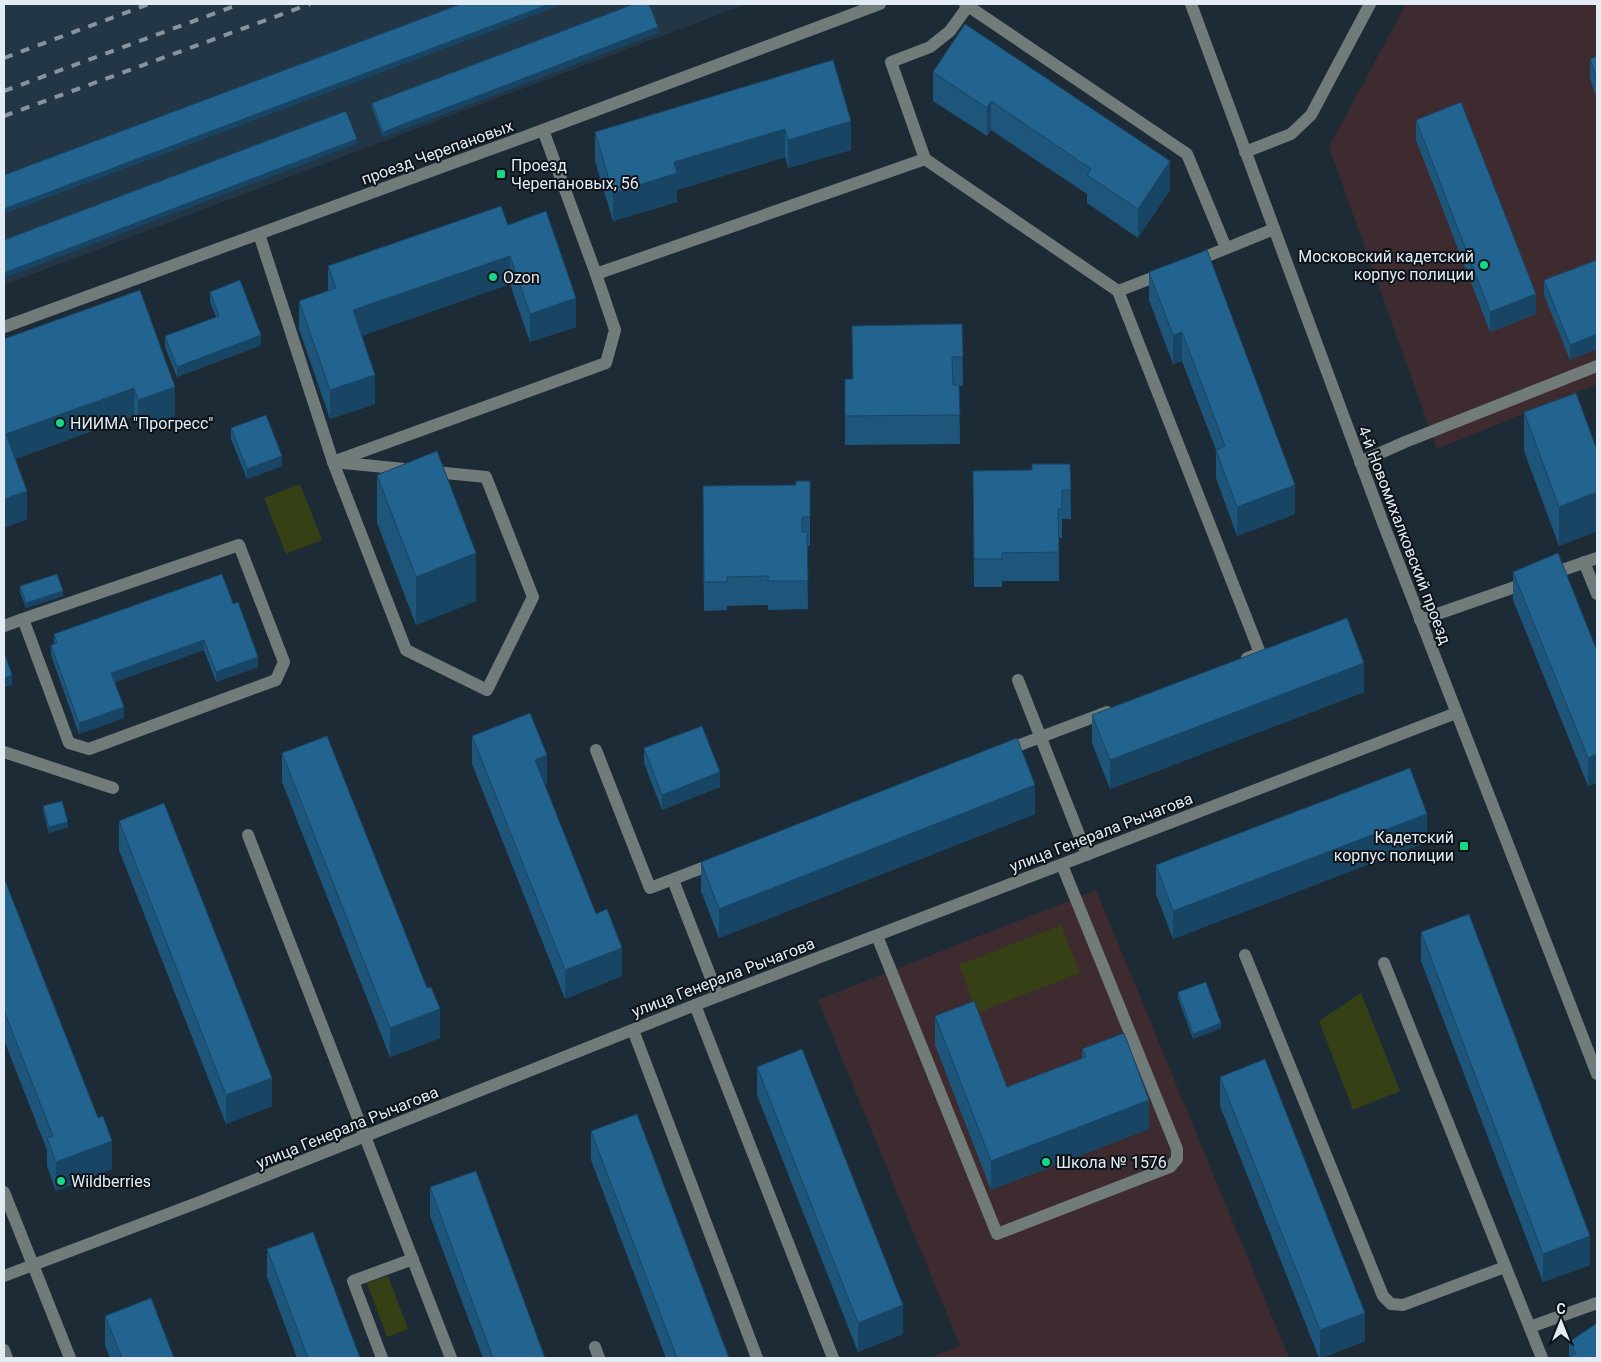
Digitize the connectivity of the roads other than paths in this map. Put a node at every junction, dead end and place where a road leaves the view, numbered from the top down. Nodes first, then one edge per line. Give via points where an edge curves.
1 (880, 4) edge
2 (1191, 4) edge
3 (1370, 4) edge
4 (966, 5) edge
5 (543, 130) junction
6 (1245, 152) junction
7 (925, 159) junction
8 (1274, 229) junction
9 (259, 234) junction
10 (1226, 248) junction
11 (596, 274) junction
12 (1118, 291) junction
13 (4, 327) edge
14 (1597, 366) edge
15 (333, 462) junction
16 (1360, 462) junction
17 (1597, 558) edge
18 (1584, 562) junction
19 (1597, 594) edge
20 (23, 619) junction
21 (1420, 620) junction
22 (4, 626) edge
23 (1233, 663) edge
24 (1018, 680) dead end
25 (1123, 705) edge
26 (1456, 713) junction
27 (1040, 737) junction
28 (596, 750) dead end
29 (4, 752) edge
30 (994, 755) edge
31 (113, 788) dead end
32 (248, 835) dead end
33 (1087, 855) junction
34 (728, 858) edge
35 (1062, 865) junction
36 (673, 880) junction
37 (877, 936) junction
38 (1245, 955) dead end
39 (1384, 963) dead end
40 (718, 996) junction
41 (695, 1005) junction
42 (633, 1030) junction
43 (1597, 1074) edge
44 (366, 1137) junction
45 (4, 1192) edge
46 (413, 1259) junction
47 (32, 1265) junction
48 (1505, 1267) junction
49 (4, 1276) edge
50 (1597, 1303) edge
51 (1530, 1327) junction
52 (4, 1350) edge
53 (7, 1358) edge
54 (70, 1358) edge
55 (382, 1358) edge
56 (451, 1358) edge
57 (757, 1358) edge
58 (833, 1358) edge
59 (1542, 1358) edge

1 - 5 street, проезд Черепановых
2 - 6 street, 4-й Новомихалковский проезд
3 - 6 street via 1311,114 1291,134
4 - 7 street via 950,31 930,47 891,62
4 - 10 street via 1188,154
5 - 9 street, проезд Черепановых
5 - 11 street
6 - 8 street, 4-й Новомихалковский проезд
7 - 11 street
7 - 12 street
8 - 10 street
8 - 16 street, 4-й Новомихалковский проезд
9 - 13 street, проезд Черепановых
9 - 15 street
10 - 12 street
11 - 15 street via 615,330 606,363
12 - 23 street via 1260,653
14 - 16 street
15 - 15 street via 406,650 487,690 533,597 486,477
16 - 21 street, 4-й Новомихалковский проезд
17 - 18 street
18 - 19 street
18 - 21 street
20 - 20 street via 239,545 284,662 276,680 89,749 69,743
20 - 22 street
21 - 26 street, 4-й Новомихалковский проезд
24 - 27 street
25 - 27 street
26 - 33 street, улица Генерала Рычагова
26 - 43 street, 4-й Новомихалковский проезд
27 - 30 street
27 - 33 street
28 - 36 street via 650,888
29 - 31 street
32 - 44 street
33 - 35 street, улица Генерала Рычагова
34 - 36 street
35 - 37 street, улица Генерала Рычагова
35 - 37 street via 1177,1149 1178,1159 1170,1166 998,1234
36 - 40 street
37 - 40 street, улица Генерала Рычагова
38 - 48 street via 1383,1296 1391,1304 1403,1305
39 - 48 street
40 - 41 street, улица Генерала Рычагова
41 - 42 street, улица Генерала Рычагова
41 - 58 street
42 - 44 street, улица Генерала Рычагова
42 - 57 street
44 - 46 street
44 - 47 street, улица Генерала Рычагова
45 - 47 street
46 - 55 street via 354,1281
46 - 56 street
47 - 49 street, улица Генерала Рычагова
47 - 54 street
48 - 51 street
50 - 51 street
51 - 59 street
52 - 53 street

